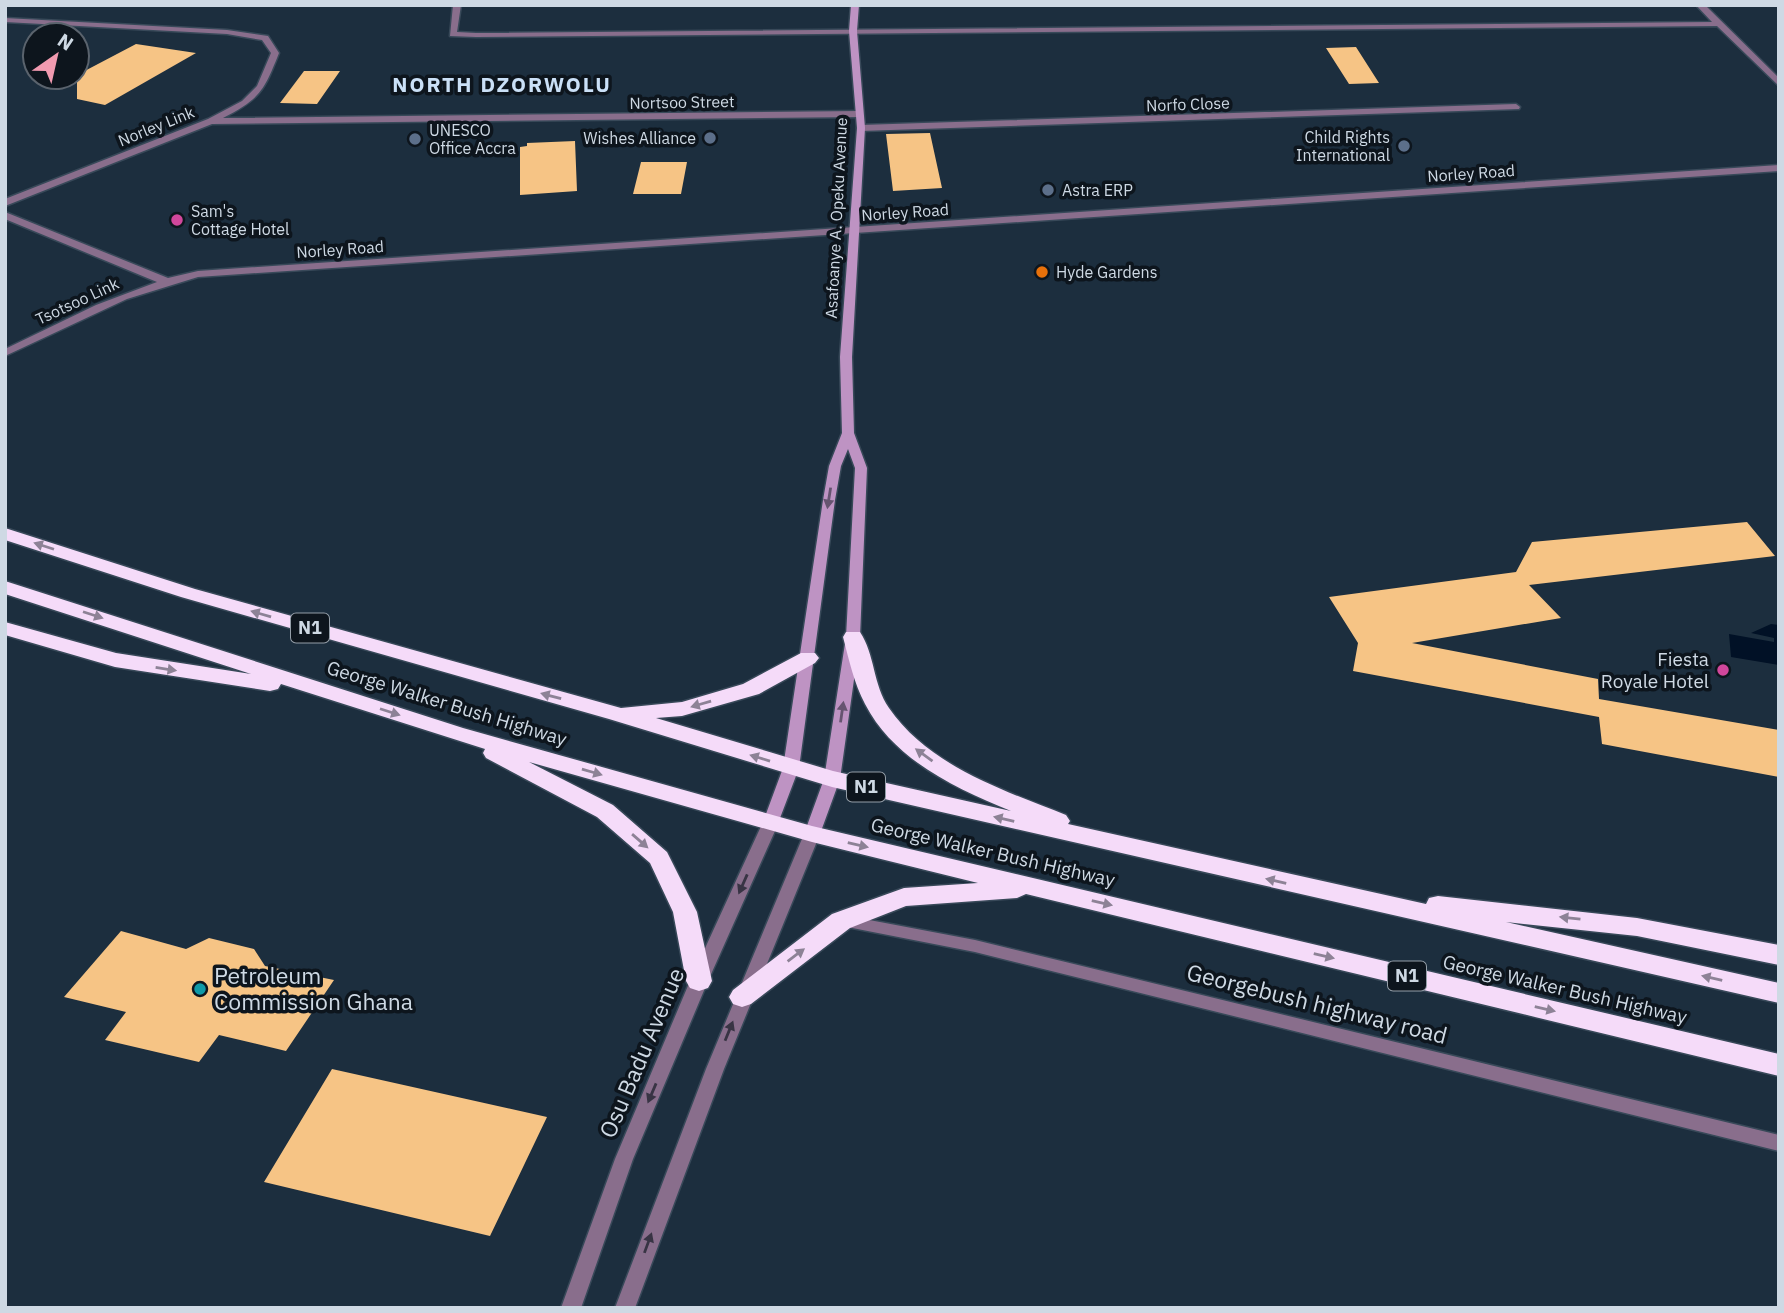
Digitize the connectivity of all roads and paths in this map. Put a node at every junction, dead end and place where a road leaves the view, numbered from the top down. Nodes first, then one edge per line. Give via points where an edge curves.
1 (457, 5) edge
2 (855, 5) edge
3 (1700, 5) edge
4 (5, 20) edge
5 (1719, 24) junction
6 (853, 31) junction
7 (1779, 83) edge
8 (1516, 107) dead end
9 (859, 114) junction
10 (211, 121) junction
11 (861, 128) junction
12 (1779, 168) edge
13 (5, 203) edge
14 (5, 215) edge
15 (853, 231) junction
16 (165, 281) junction
17 (5, 353) edge
18 (848, 433) junction
19 (5, 534) edge
20 (5, 587) edge
21 (5, 628) edge
22 (853, 637) junction
23 (808, 657) junction
24 (325, 692) junction
25 (617, 714) junction
26 (455, 733) junction
27 (791, 768) junction
28 (832, 779) junction
29 (771, 822) junction
30 (812, 834) junction
31 (1118, 846) junction
32 (1036, 887) junction
33 (1343, 896) junction
34 (841, 921) junction
35 (1779, 955) edge
36 (699, 981) junction
37 (1779, 993) edge
38 (742, 997) junction
39 (1779, 1065) edge
40 (1779, 1143) edge
41 (572, 1308) edge
42 (625, 1308) edge

1 - 6 street via 453,34
2 - 6 main road, Asafoanye A. Opeku Avenue
3 - 5 street
4 - 10 street, Norley Link via 265,38 275,53 261,87 245,103
5 - 6 street
5 - 7 street
6 - 9 main road, Asafoanye A. Opeku Avenue
8 - 11 street, Norfo Close
9 - 10 street, Nortsoo Street
9 - 11 main road, Asafoanye A. Opeku Avenue
10 - 13 street, Norley Link
11 - 15 main road, Asafoanye A. Opeku Avenue
12 - 15 street, Norley Road
14 - 16 street
15 - 16 street, Norley Road via 212,273
15 - 18 main road, Asafoanye A. Opeku Avenue via 846,357
16 - 17 street, Tsotsoo Link
18 - 22 main road, Asafoanye A. Opeku Avenue via 861,468
18 -> 23 main road, Asafoanye A. Opeku Avenue via 829,500
25 -> 19 highway, George Walker Bush Highway / N1 via 188,593
20 -> 24 highway, George Walker Bush Highway / N1
21 -> 24 highway via 115,660
28 -> 22 main road, Asafoanye A. Opeku Avenue
31 -> 22 highway via 968,784 918,752 880,712
23 -> 25 highway via 751,689 682,709
23 - 27 main road, Asafoanye A. Opeku Avenue
24 -> 26 highway, George Walker Bush Highway / N1
27 -> 25 highway, George Walker Bush Highway / N1
26 -> 29 highway, George Walker Bush Highway / N1
26 -> 36 highway via 605,811 659,858 685,912
27 - 28 highway, George Walker Bush Highway / N1
27 - 29 main road, Asafoanye A. Opeku Avenue
28 - 30 main road, Asafoanye A. Opeku Avenue
31 -> 28 highway, George Walker Bush Highway / N1
29 - 30 highway, George Walker Bush Highway / N1
29 -> 36 street, Osu Badu Avenue
30 -> 32 highway, George Walker Bush Highway / N1
30 - 38 street
33 -> 31 highway, George Walker Bush Highway / N1
32 - 34 highway via 904,897
32 -> 39 highway, George Walker Bush Highway / N1
35 -> 33 highway via 1637,927
37 -> 33 highway, George Walker Bush Highway / N1
38 -> 34 highway
34 - 40 street, Georgebush highway road via 975,946
36 -> 41 street, Osu Badu Avenue via 624,1159
42 -> 38 street

